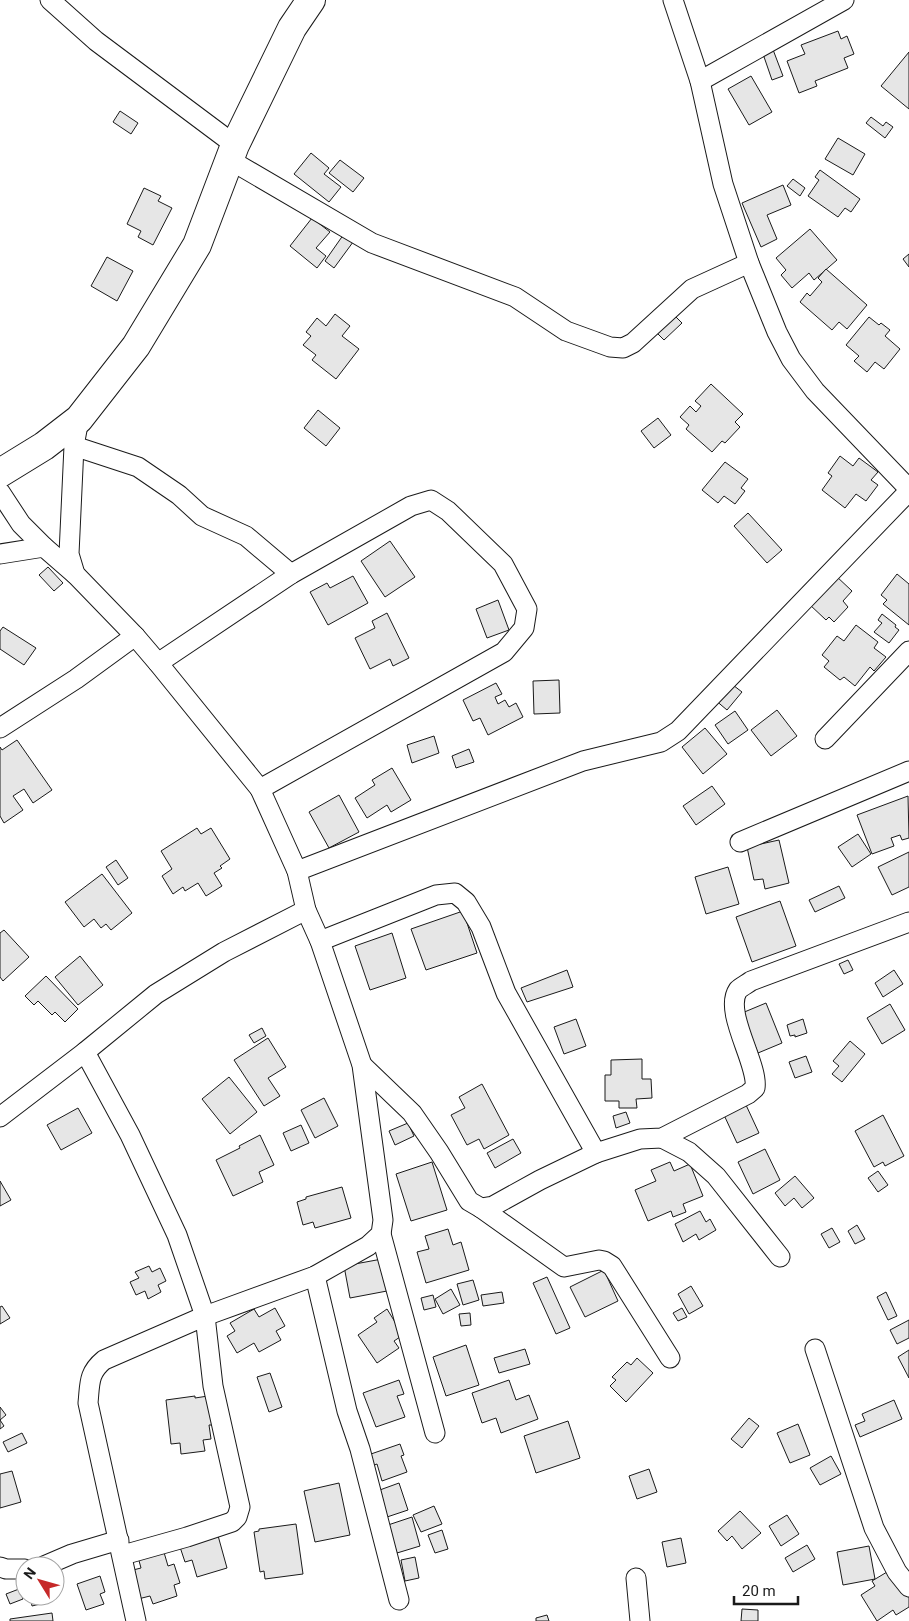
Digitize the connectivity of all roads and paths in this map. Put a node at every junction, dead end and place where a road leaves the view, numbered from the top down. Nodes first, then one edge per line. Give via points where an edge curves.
1 (50, 0) edge
2 (311, 0) edge
3 (673, 0) edge
4 (844, 0) edge
5 (700, 81) junction
6 (232, 152) junction
7 (749, 263) junction
8 (79, 419) junction
9 (74, 446) junction
10 (0, 473) edge
11 (909, 490) edge
12 (0, 492) edge
13 (44, 547) junction
14 (0, 554) edge
15 (75, 574) junction
16 (291, 574) junction
17 (135, 636) junction
18 (909, 652) edge
19 (158, 663) junction
20 (0, 728) edge
21 (825, 739) dead end
22 (909, 771) edge
23 (260, 789) junction
24 (740, 842) dead end
25 (296, 872) junction
26 (306, 910) junction
27 (909, 922) edge
28 (320, 942) junction
29 (85, 1052) junction
30 (362, 1065) junction
31 (0, 1117) edge
32 (662, 1138) junction
33 (596, 1153) junction
34 (481, 1208) junction
35 (381, 1234) junction
36 (780, 1256) dead end
37 (315, 1276) junction
38 (205, 1316) junction
39 (815, 1349) dead end
40 (670, 1358) dead end
41 (435, 1433) dead end
42 (121, 1548) junction
43 (65, 1557) edge
44 (0, 1567) edge
45 (15, 1569) edge
46 (636, 1578) dead end
47 (909, 1587) edge
48 (399, 1600) dead end
49 (136, 1621) edge
50 (640, 1621) edge

1 - 6 street
2 - 6 street via 292,28
3 - 5 street
4 - 5 street
5 - 7 street via 723,184
6 - 7 street via 372,243 515,297 566,331 610,347 623,348 633,343 692,289
6 - 8 street via 197,245 136,346
7 - 11 street via 791,359 815,391
8 - 9 street
8 - 10 street via 44,446
9 - 15 street via 69,554
9 - 16 street via 138,467 179,495 202,516 246,536
11 - 25 street via 678,731 661,742 583,761
12 - 13 street via 21,524
13 - 14 street
13 - 15 street
15 - 17 street
16 - 19 street
16 - 23 street via 411,506 431,500 448,511 503,564 527,609 524,628 504,652
17 - 19 street
17 - 20 street
18 - 21 street
19 - 23 street
22 - 24 street
23 - 25 street
25 - 26 street
26 - 28 street
26 - 29 street via 224,952 156,994
27 - 32 street via 751,981 739,990 734,1002 756,1081 755,1088
28 - 30 street
28 - 33 street via 436,895 455,894 466,902 481,927 506,993
29 - 31 street
29 - 38 street via 130,1135 177,1235
30 - 34 street via 412,1113 469,1201
30 - 35 street via 383,1220
32 - 33 street via 640,1138
32 - 36 street via 689,1152 716,1176
33 - 34 street via 493,1206
34 - 40 street via 564,1267 598,1260 612,1266
35 - 37 street via 368,1246
35 - 41 street
37 - 38 street
37 - 48 street via 347,1411
38 - 42 street via 104,1360 91,1375 88,1403
38 - 42 street via 214,1386 240,1507 237,1517 232,1522 187,1538
39 - 47 street via 874,1528 897,1572
42 - 43 street
42 - 49 street
44 - 45 street
46 - 50 street

